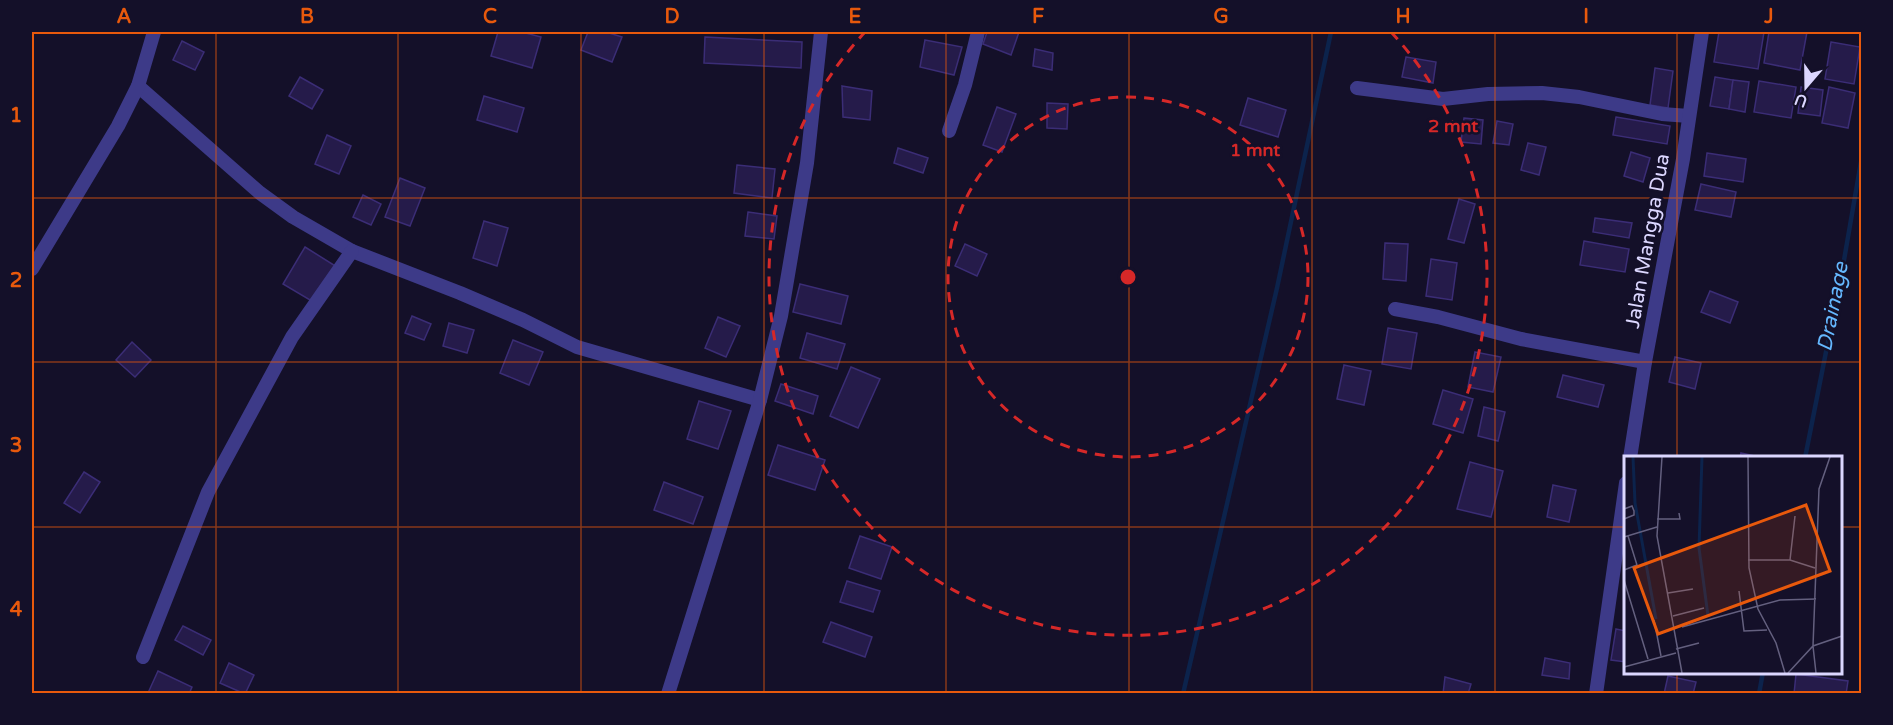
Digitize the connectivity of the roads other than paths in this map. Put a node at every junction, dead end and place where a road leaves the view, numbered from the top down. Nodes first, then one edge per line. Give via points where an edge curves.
1 (154, 32) edge
2 (821, 32) edge
3 (978, 32) edge
4 (1702, 32) edge
5 (138, 86) junction
6 (1357, 88) dead end
7 (1689, 116) junction
8 (949, 131) dead end
9 (352, 251) junction
10 (32, 269) edge
11 (1395, 309) dead end
12 (1646, 362) junction
13 (759, 400) junction
14 (1630, 456) edge
15 (1624, 497) edge
16 (144, 657) dead end
17 (668, 693) edge
18 (1596, 693) edge

1 - 5 street
2 - 13 street via 807,164 782,315
3 - 8 street
4 - 7 street, Jalan Mangga Dua
5 - 9 street via 260,193 293,218
5 - 10 street
6 - 7 street via 1443,99 1542,93
7 - 12 street, Jalan Mangga Dua
9 - 13 street via 471,297 577,348
9 - 16 street via 292,337 208,492
11 - 12 street via 1521,339
12 - 14 street, Jalan Mangga Dua
13 - 17 street
15 - 18 street

